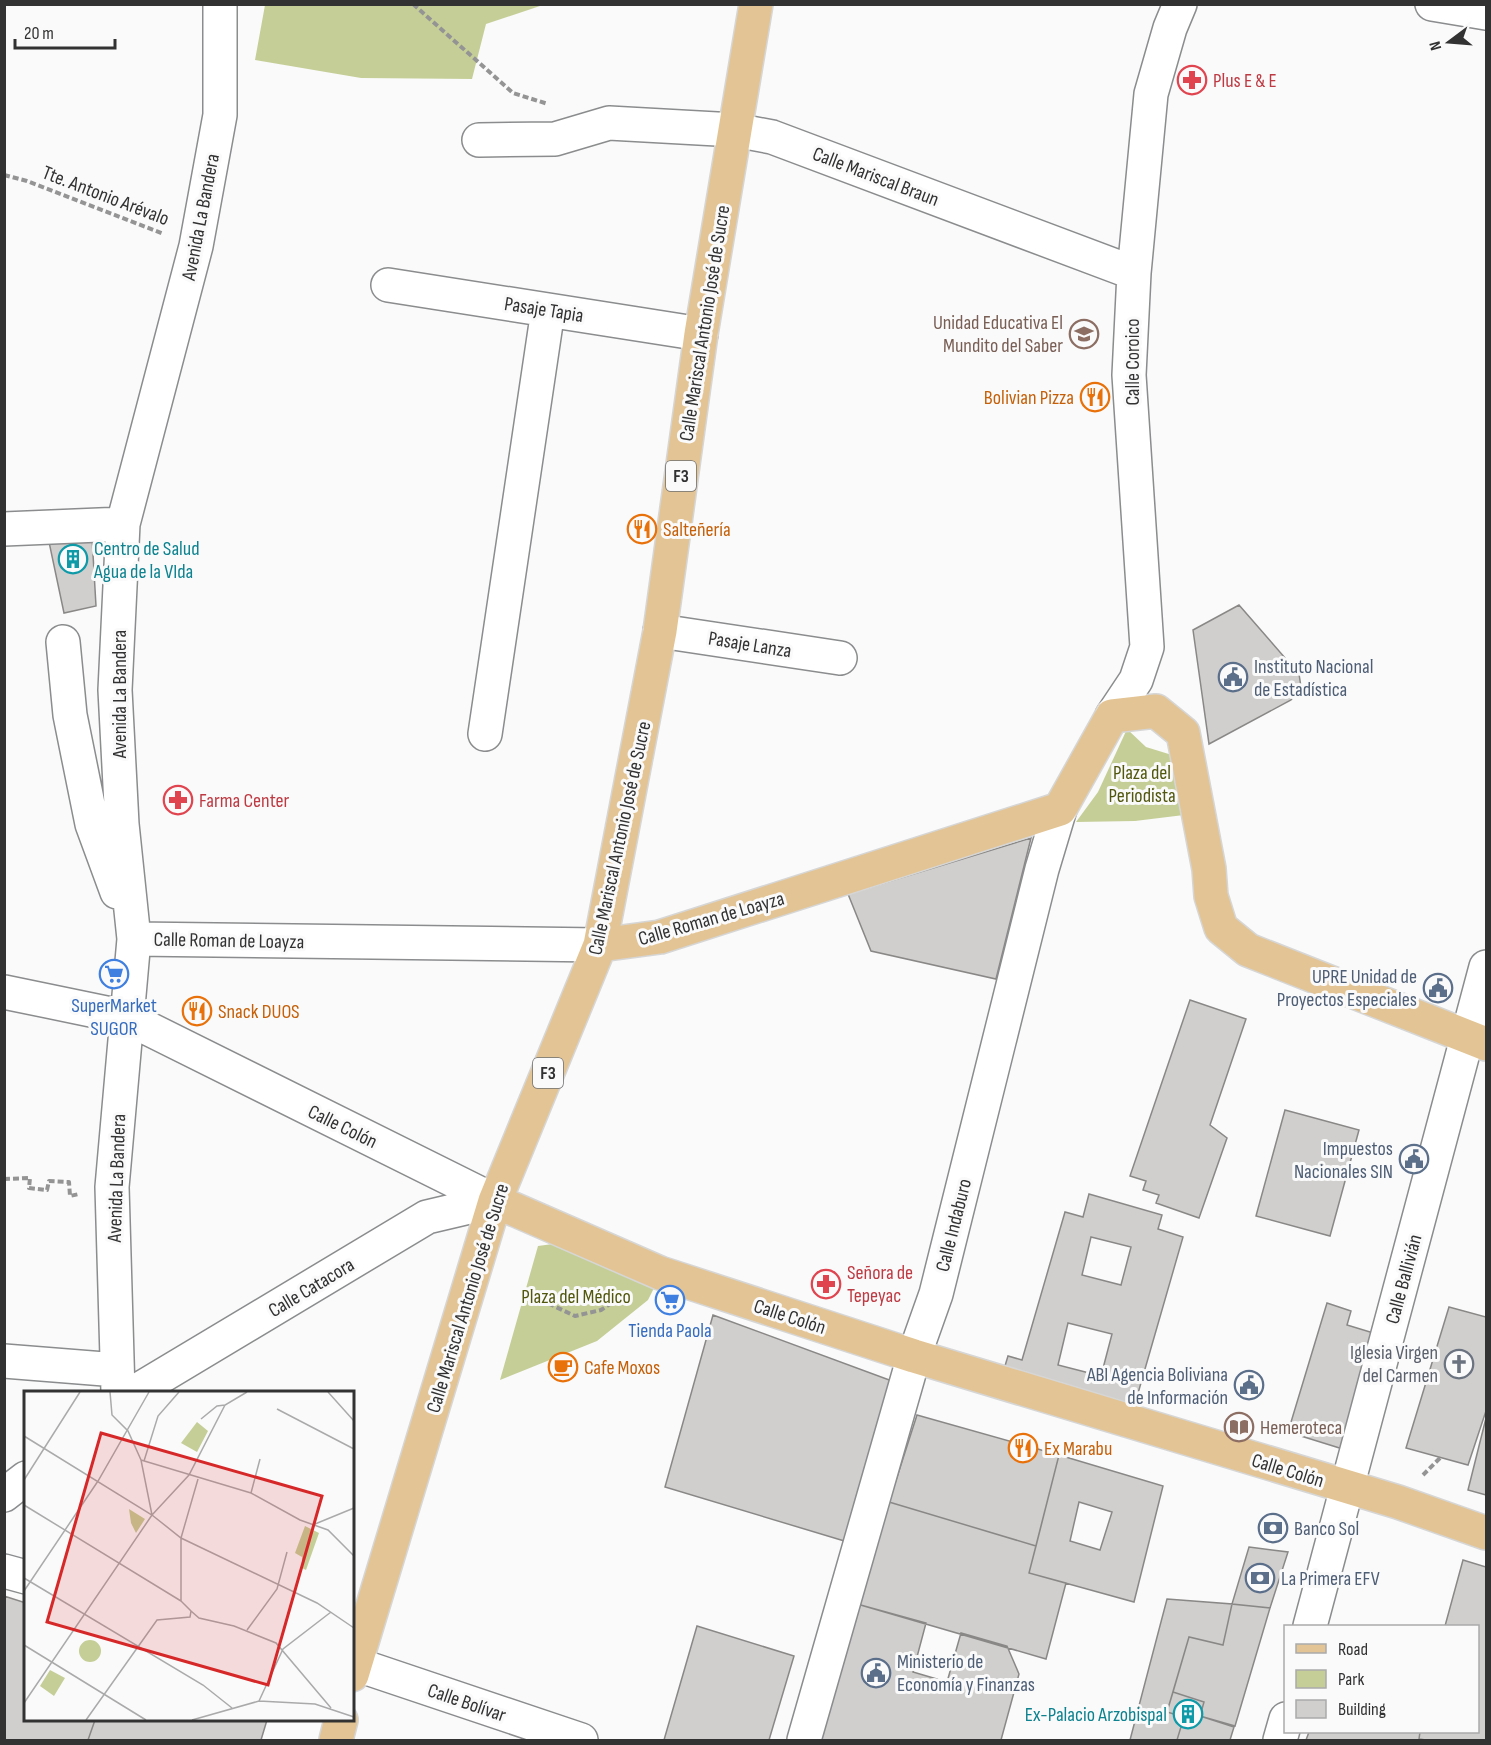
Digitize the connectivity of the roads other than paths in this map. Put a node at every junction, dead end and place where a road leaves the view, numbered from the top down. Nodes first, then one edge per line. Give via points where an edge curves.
1 (220, 4) edge
2 (756, 4) edge
3 (1180, 4) edge
4 (1432, 4) edge
5 (1486, 13) edge
6 (735, 130) junction
7 (479, 140) dead end
8 (1134, 273) junction
9 (388, 285) dead end
10 (548, 310) junction
11 (701, 334) junction
12 (123, 524) junction
13 (4, 529) edge
14 (660, 631) junction
15 (63, 642) dead end
16 (840, 658) dead end
17 (1112, 716) junction
18 (485, 734) dead end
19 (1060, 808) junction
20 (134, 939) junction
21 (600, 945) junction
22 (1486, 967) edge
23 (4, 992) edge
24 (125, 1017) junction
25 (1476, 1041) edge
26 (495, 1201) junction
27 (915, 1356) junction
28 (4, 1361) edge
29 (123, 1385) edge
30 (24, 1480) edge
31 (1347, 1488) junction
32 (4, 1495) edge
33 (1486, 1533) edge
34 (4, 1571) edge
35 (24, 1576) edge
36 (1310, 1625) edge
37 (354, 1665) edge
38 (354, 1668) edge
39 (341, 1721) edge
40 (336, 1740) edge
41 (581, 1740) edge
42 (804, 1740) edge

1 - 12 street, Avenida La Bandera via 220,115 196,246
2 - 6 main road, Calle Mariscal Antonio José de Sucre / F3
3 - 8 street, Calle Coroico via 1151,94
4 - 5 street
6 - 7 street, Calle Mariscal Braun via 609,123 555,139
6 - 8 street, Calle Mariscal Braun via 772,137
6 - 11 main road, Calle Mariscal Antonio José de Sucre / F3
8 - 17 street, Calle Coroico via 1129,375 1147,647 1136,680
9 - 10 street, Pasaje Tapia
10 - 11 street, Pasaje Tapia
10 - 18 street
11 - 14 main road, Calle Mariscal Antonio José de Sucre / F3
12 - 13 street
12 - 20 street, Avenida La Bandera via 115,690 122,824
14 - 16 street, Pasaje Lanza
14 - 21 main road, Calle Mariscal Antonio José de Sucre / F3
15 - 20 street via 70,715 92,824
17 - 19 main road, Calle Indaburo
17 - 25 main road via 1156,711 1183,733 1211,896 1221,928 1248,950
19 - 21 main road, Calle Roman de Loayza via 660,936
19 - 27 street, Calle Indaburo via 936,1294
20 - 21 street, Calle Roman de Loayza
20 - 24 street, Avenida La Bandera
21 - 26 main road, Calle Mariscal Antonio José de Sucre / F3
22 - 25 street, Calle Ballivián
23 - 24 street, Calle Colón
24 - 26 street, Calle Colón
24 - 29 street, Avenida La Bandera via 112,1187
25 - 31 street, Calle Ballivián
26 - 27 main road, Calle Colón via 660,1273
26 - 29 street, Calle Catacora via 428,1217
26 - 37 main road, Calle Mariscal Antonio José de Sucre
27 - 31 main road, Calle Colón
27 - 42 street, Calle Indaburo
28 - 29 street
30 - 32 street
31 - 33 main road, Calle Colón
31 - 36 street, Calle Ballivián
34 - 35 street
38 - 41 street, Calle Bolívar
39 - 40 main road

